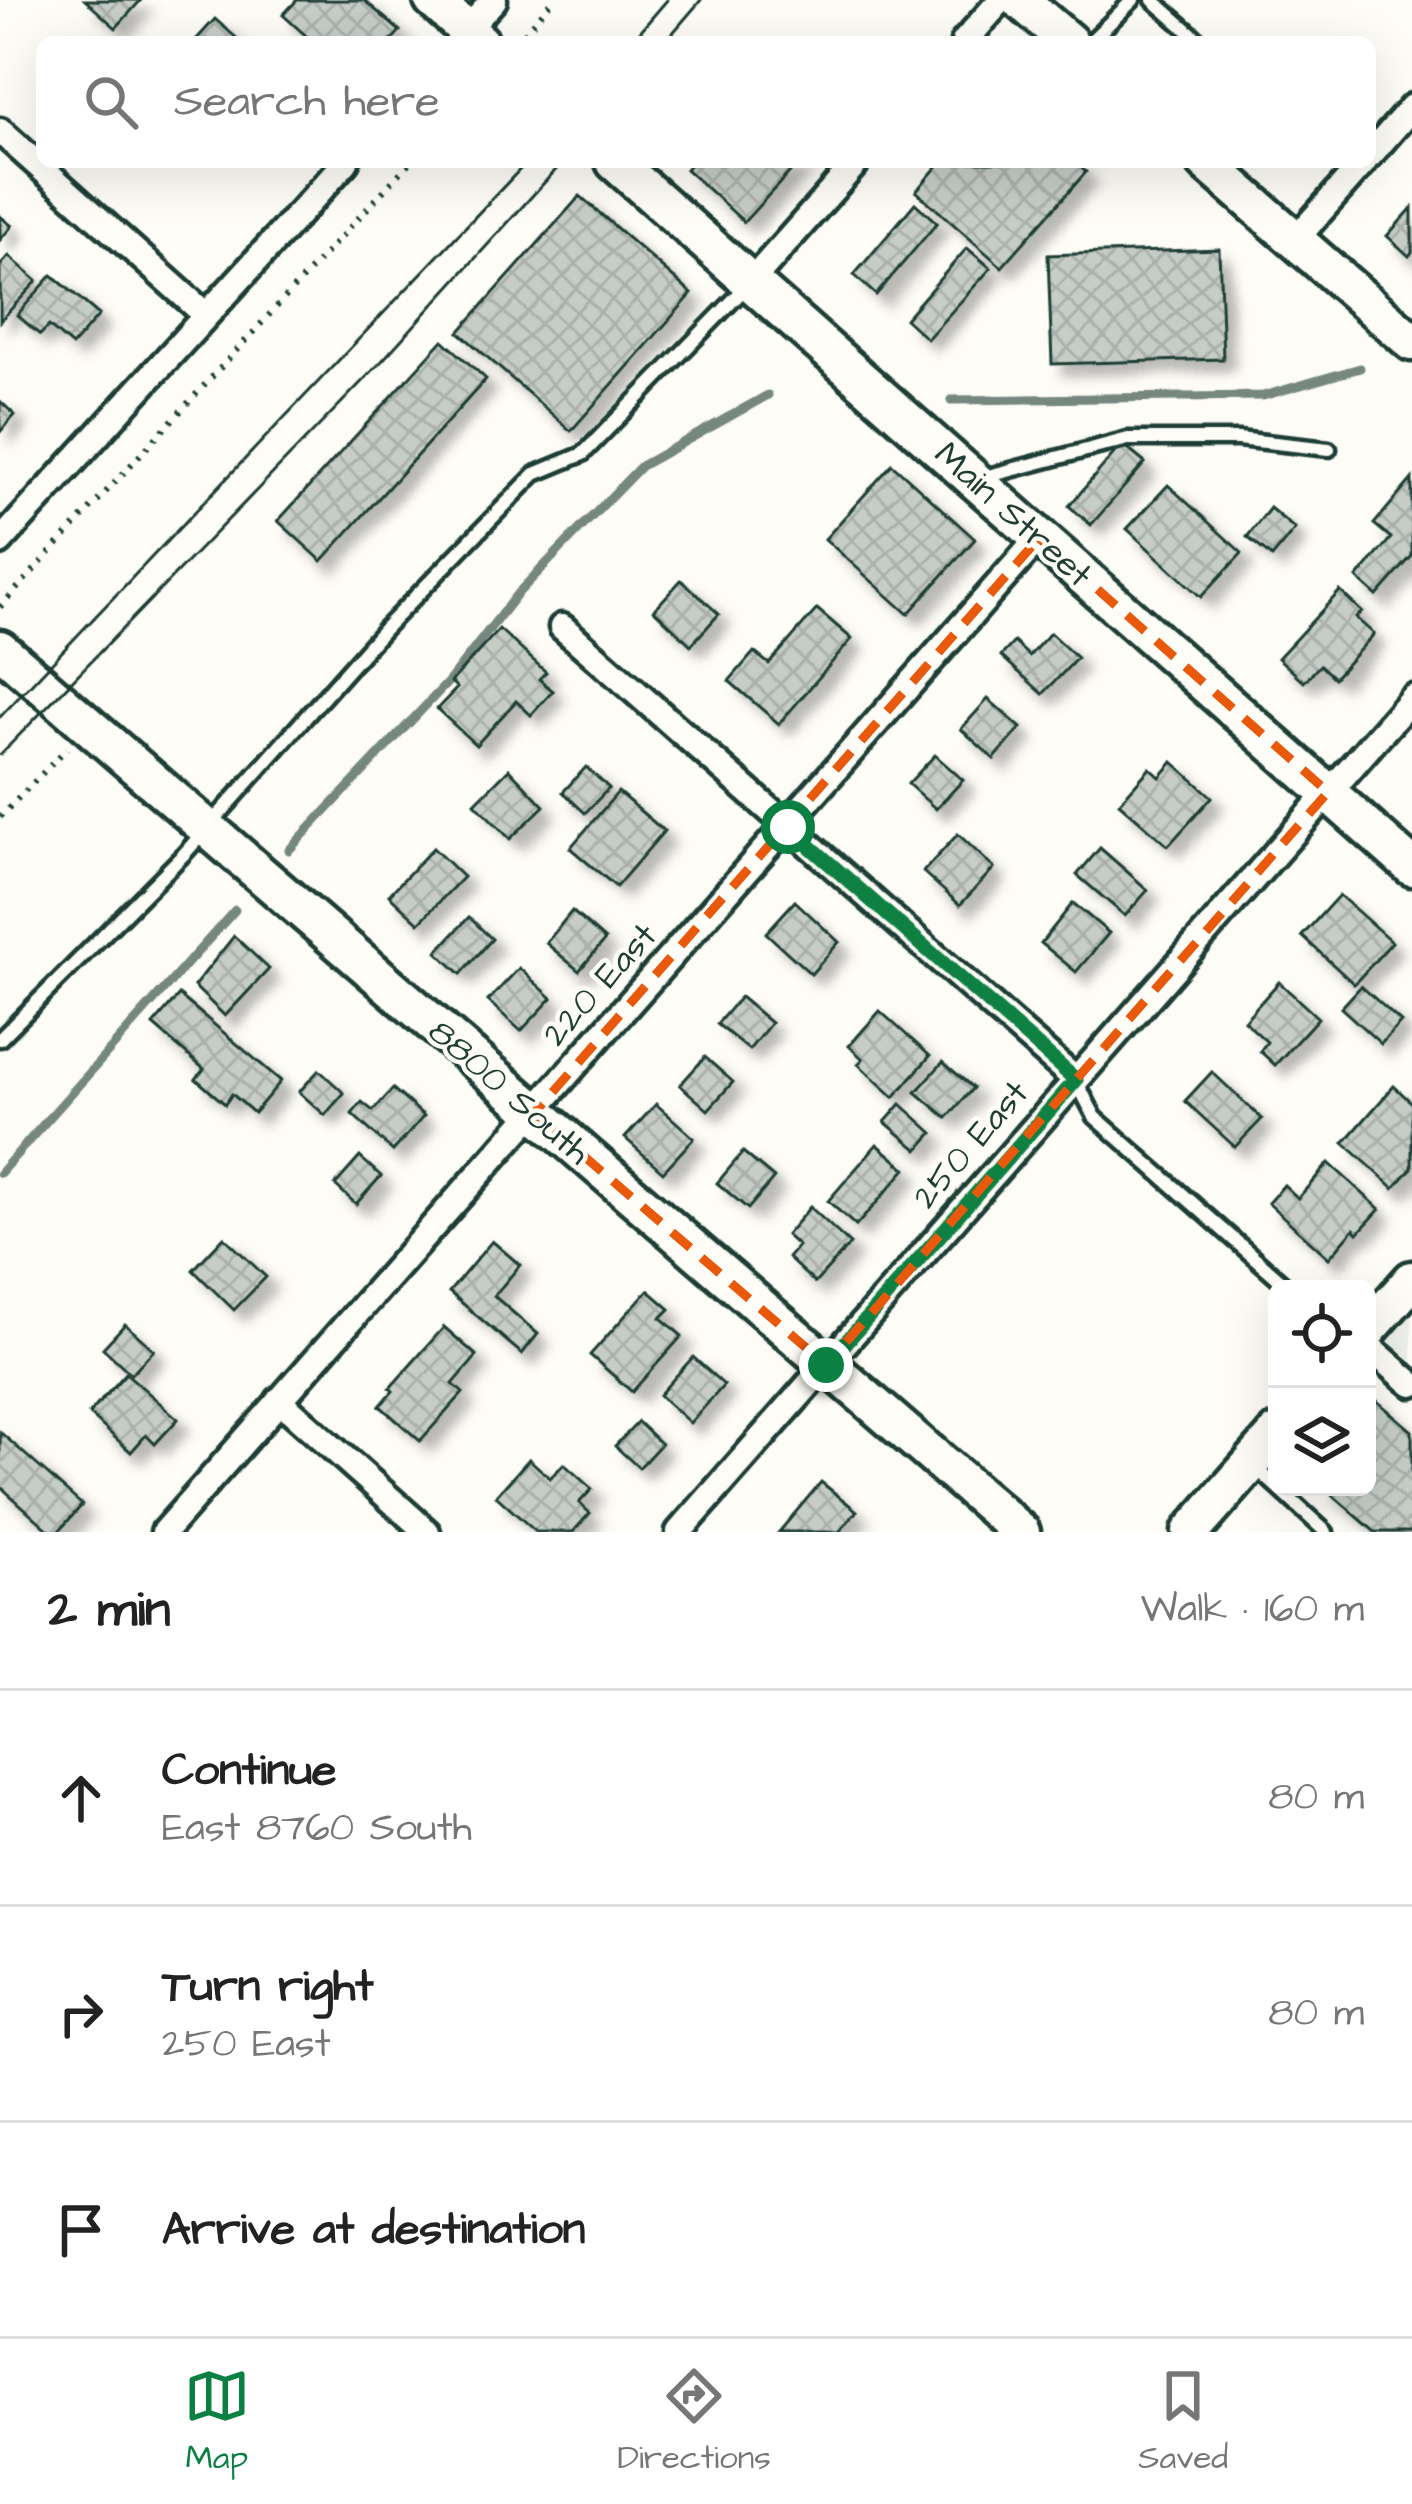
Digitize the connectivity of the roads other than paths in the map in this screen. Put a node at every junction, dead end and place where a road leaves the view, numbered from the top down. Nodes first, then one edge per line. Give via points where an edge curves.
1 (433, 0) edge
2 (494, 0) edge
3 (1001, 0) edge
4 (1020, 0) edge
5 (1132, 0) edge
6 (1153, 0) edge
7 (465, 36) edge
8 (468, 36) edge
9 (969, 36) edge
10 (1062, 36) edge
11 (1096, 36) edge
12 (1194, 36) edge
13 (1412, 107) edge
14 (0, 131) edge
15 (1376, 144) edge
16 (36, 163) edge
17 (41, 168) edge
18 (341, 168) edge
19 (622, 168) edge
20 (852, 168) edge
21 (1213, 168) edge
22 (1353, 168) edge
23 (1295, 240) junction
24 (750, 283) junction
25 (206, 316) junction
26 (1412, 342) edge
27 (1329, 449) dead end
28 (974, 480) junction
29 (1039, 538) junction
30 (0, 542) edge
31 (562, 627) dead end
32 (0, 650) edge
33 (1412, 698) edge
34 (1328, 792) junction
35 (788, 827) junction
36 (207, 829) junction
37 (1412, 867) edge
38 (0, 1040) edge
39 (1076, 1080) junction
40 (534, 1113) junction
41 (1280, 1280) edge
42 (1412, 1280) edge
43 (1376, 1321) edge
44 (1376, 1353) edge
45 (826, 1365) junction
46 (1412, 1384) edge
47 (279, 1400) junction
48 (1268, 1444) edge
49 (1251, 1463) junction
50 (164, 1532) edge
51 (427, 1532) edge
52 (679, 1532) edge
53 (1021, 1532) edge
54 (1191, 1532) edge
55 (1325, 1532) edge

1 - 7 street
2 - 8 street
3 - 9 street
4 - 10 street
5 - 11 lane
6 - 12 lane
13 - 15 street
14 - 16 street
17 - 25 street
18 - 25 street
19 - 24 street, Main Street
20 - 24 street
21 - 23 street
22 - 23 street
23 - 26 street
24 - 28 street, Main Street
24 - 36 lane via 583,454 535,474
25 - 30 street
27 - 28 lane via 1128,439
28 - 29 street, Main Street
29 - 34 street, Main Street
29 - 35 street, 220 East
31 - 35 street
32 - 36 street, 8800 South
33 - 34 street, 250 East
34 - 37 street, Main Street
34 - 39 street, 250 East
35 - 39 street
35 - 40 street, 220 East
36 - 38 lane
36 - 40 street, 8800 South
39 - 41 lane via 1095,1118
39 - 45 street, 250 East
40 - 45 street, 8800 South
40 - 47 street, 220 East
42 - 43 street
44 - 46 street
45 - 52 street, 250 East
45 - 53 street, 8800 South
47 - 50 street, 220 East
47 - 51 street
48 - 49 street
49 - 54 street
49 - 55 lane

